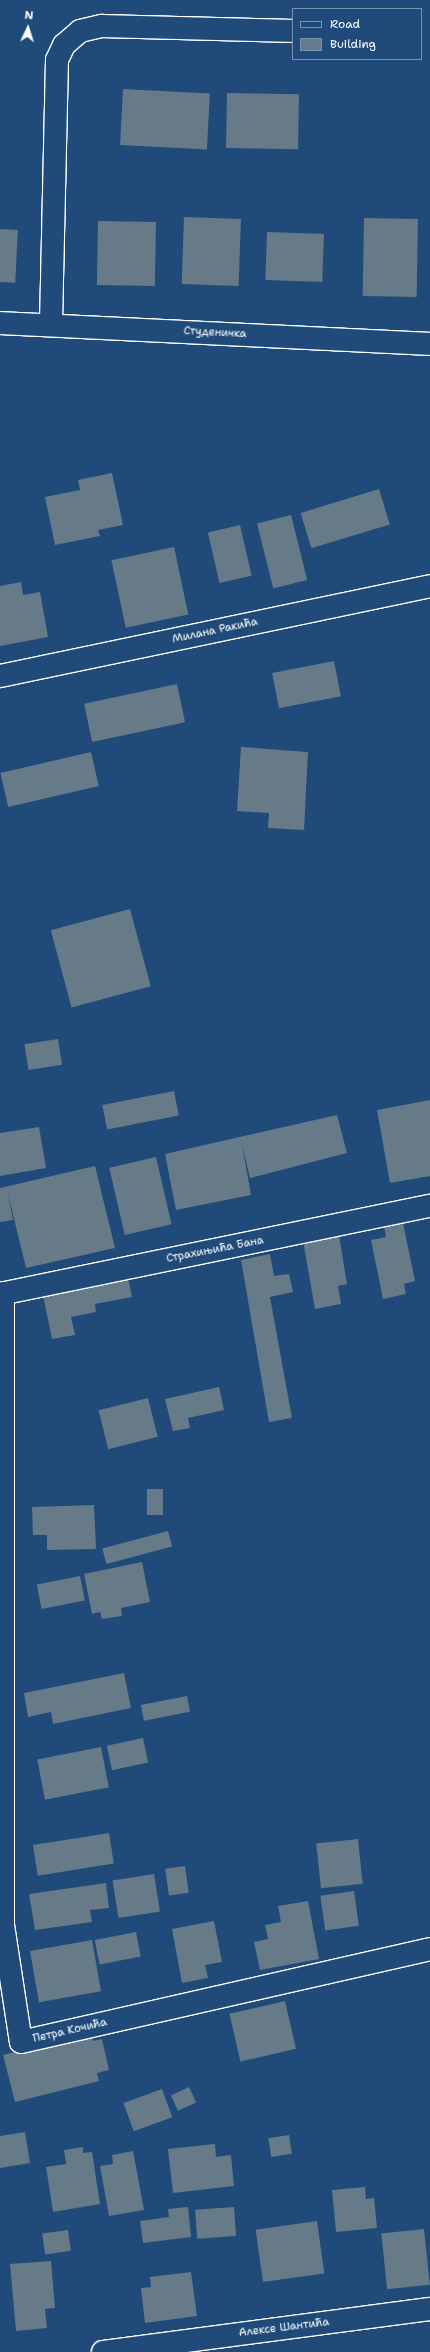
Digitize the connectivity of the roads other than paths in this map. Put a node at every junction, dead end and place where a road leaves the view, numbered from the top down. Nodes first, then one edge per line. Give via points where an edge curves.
1 (292, 31) edge
2 (0, 323) edge
3 (51, 324) junction
4 (430, 344) edge
5 (430, 586) edge
6 (0, 676) edge
7 (430, 1206) edge
8 (1, 1293) edge
9 (430, 1948) edge
10 (430, 2309) edge
11 (139, 2350) edge
12 (103, 2352) edge

1 - 3 street via 102,26 80,31 64,45 57,60
2 - 3 street, Студеничка
3 - 4 street, Студеничка
5 - 6 street, Милана Ракића
7 - 8 street, Страхињића Бана
8 - 9 street, Петра Кочића via 4,1925 21,2042
10 - 11 street, Алексе Шантића
11 - 12 street, Алексе Шантића

